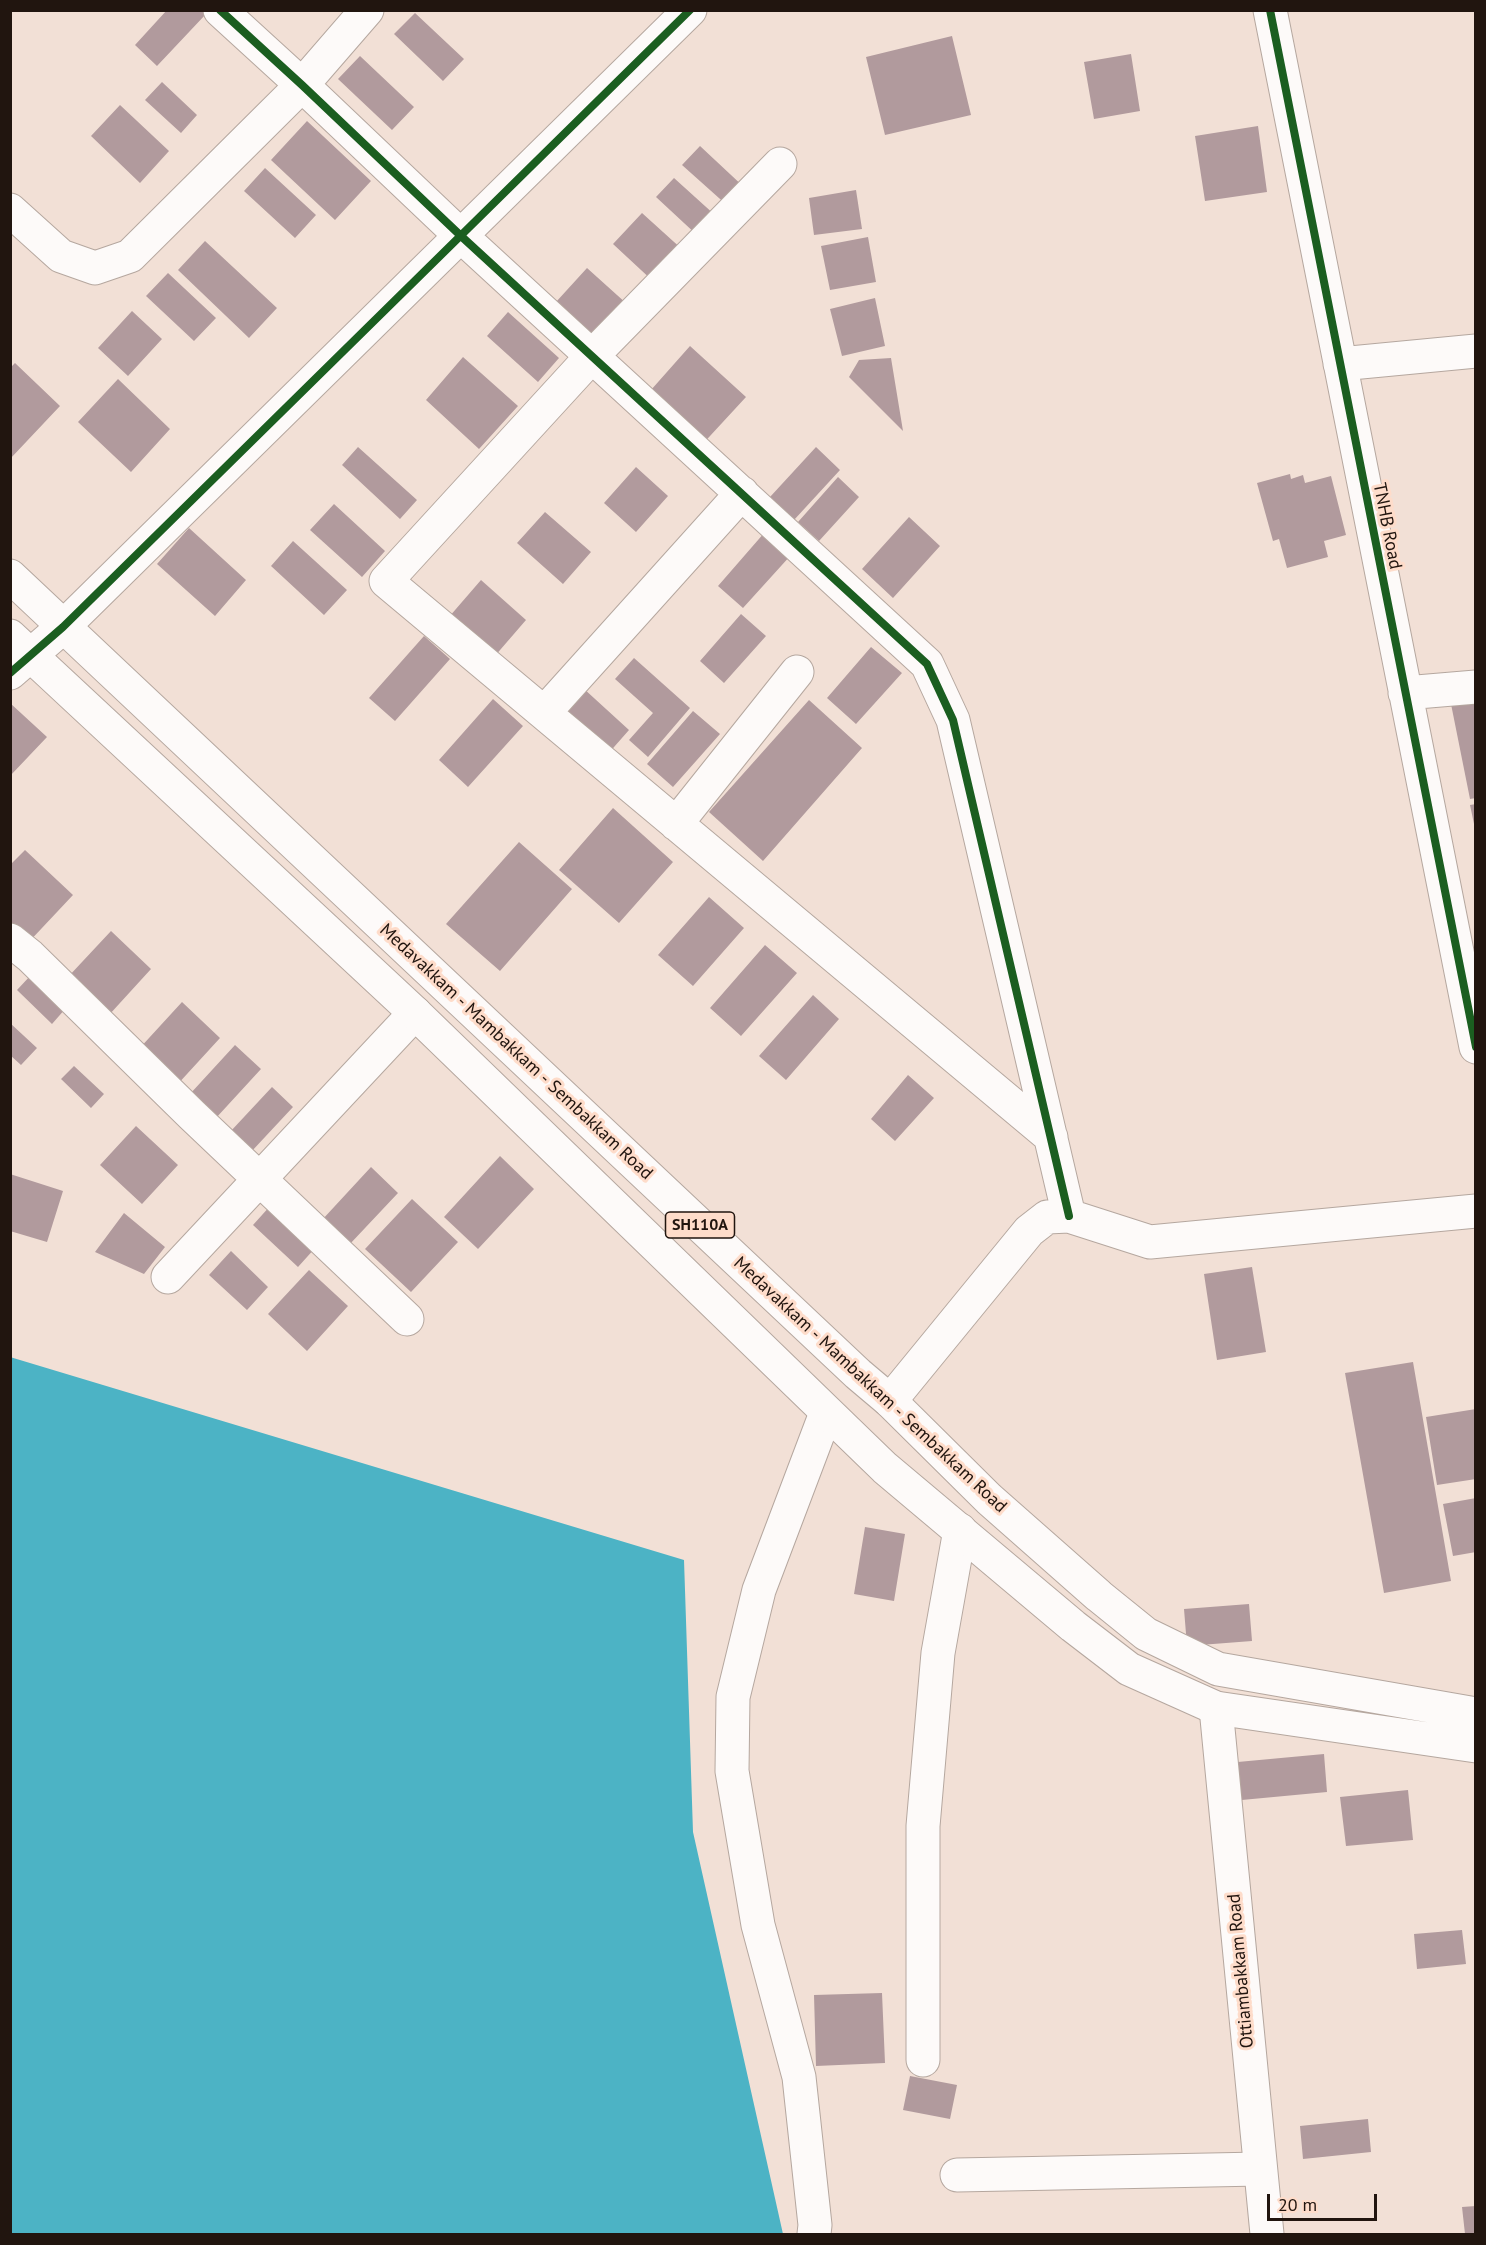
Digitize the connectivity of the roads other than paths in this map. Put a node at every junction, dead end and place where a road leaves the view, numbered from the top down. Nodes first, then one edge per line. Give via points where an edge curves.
1 (220, 10) edge
2 (367, 10) edge
3 (690, 10) edge
4 (1270, 10) edge
5 (302, 85) junction
6 (780, 164) dead end
7 (10, 210) edge
8 (461, 236) junction
9 (1476, 351) edge
10 (593, 355) junction
11 (1340, 364) junction
12 (742, 493) junction
13 (10, 576) edge
14 (63, 627) junction
15 (17, 655) edge
16 (797, 672) dead end
17 (1476, 687) edge
18 (1405, 693) junction
19 (544, 713) junction
20 (676, 824) junction
21 (10, 940) edge
22 (1467, 962) edge
23 (415, 1013) junction
24 (1476, 1047) edge
25 (1051, 1137) junction
26 (261, 1180) junction
27 (1476, 1211) edge
28 (1069, 1216) junction
29 (168, 1277) dead end
30 (407, 1319) dead end
31 (890, 1401) junction
32 (826, 1413) junction
33 (960, 1530) junction
34 (1216, 1708) junction
35 (1476, 1714) edge
36 (1476, 1746) edge
37 (923, 2060) dead end
38 (1260, 2169) junction
39 (957, 2175) dead end
40 (814, 2235) edge
41 (1267, 2235) edge

1 - 5 street
2 - 5 street
3 - 8 street
4 - 11 street, TNHB Road
5 - 7 street via 130,256 95,268 61,256
5 - 8 street
6 - 10 street
8 - 10 street
8 - 14 street
9 - 11 street
10 - 12 street
10 - 19 street via 386,581
11 - 18 street, TNHB Road
12 - 19 street
12 - 25 street via 927,664 953,720
13 - 14 street, Medavakkam - Mambakkam - Sembakkam Road / SH110A
14 - 15 street
14 - 31 street, Medavakkam - Mambakkam - Sembakkam Road / SH110A
15 - 23 street, SH110A via 74,694
16 - 20 street
17 - 18 street
18 - 22 street, TNHB Road
19 - 20 street
20 - 25 street
21 - 26 street
22 - 24 street, TNHB Road
23 - 26 street
23 - 32 street, SH110A
25 - 28 street
26 - 29 street
26 - 30 street
27 - 28 street via 1150,1242
28 - 31 street via 1047,1217 1029,1231
31 - 35 street, Medavakkam - Mambakkam - Sembakkam Road / SH110A via 989,1500 1146,1634 1218,1669
32 - 33 street, SH110A
32 - 40 street via 759,1590 733,1697 732,1771 758,1925 799,2077
33 - 34 street, SH110A via 1130,1669
33 - 37 street via 938,1653 923,1826
34 - 36 street, SH110A
34 - 38 street, Ottiambakkam Road
38 - 39 street
38 - 41 street, Ottiambakkam Road

